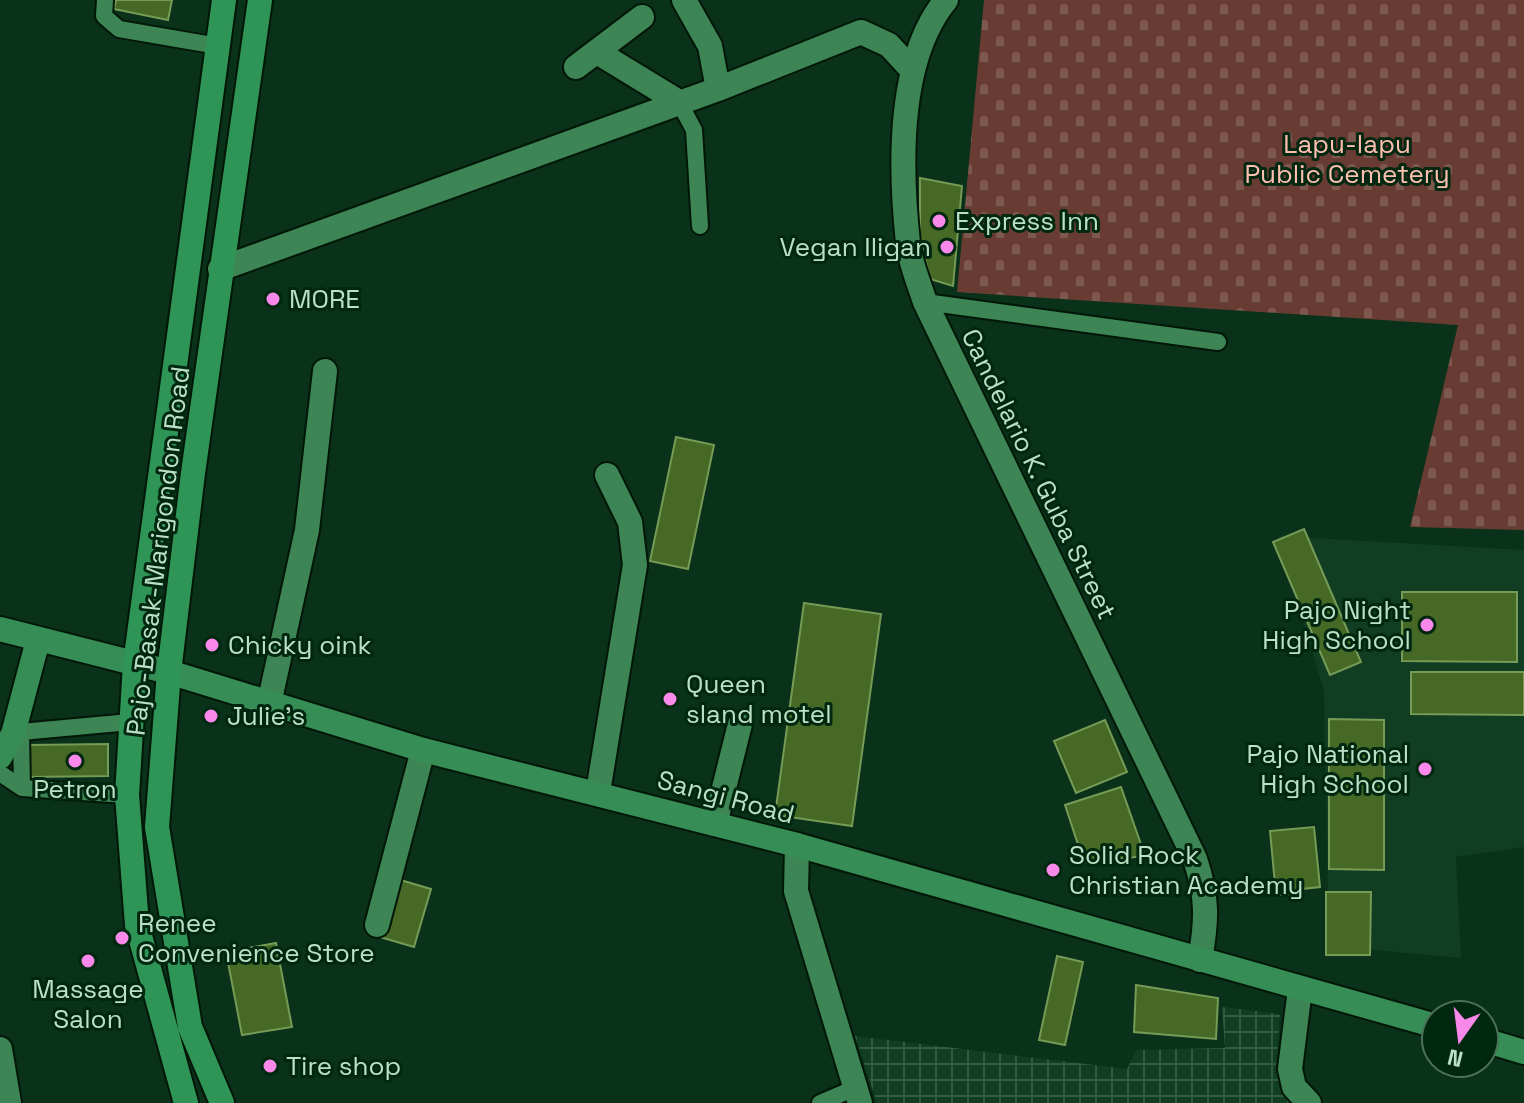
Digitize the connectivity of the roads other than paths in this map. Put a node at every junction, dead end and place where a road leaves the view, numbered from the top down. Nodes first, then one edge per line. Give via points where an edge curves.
1 (105, 0) edge
2 (224, 0) edge
3 (260, 0) edge
4 (684, 0) edge
5 (946, 0) edge
6 (642, 17) dead end
7 (218, 46) junction
8 (597, 52) junction
9 (576, 67) dead end
10 (912, 70) junction
11 (718, 89) junction
12 (679, 102) junction
13 (700, 226) dead end
14 (220, 269) junction
15 (925, 302) junction
16 (1218, 342) dead end
17 (325, 371) dead end
18 (607, 475) dead end
19 (0, 629) edge
20 (38, 640) junction
21 (135, 664) junction
22 (169, 672) junction
23 (269, 704) junction
24 (130, 722) junction
25 (740, 724) dead end
26 (17, 733) junction
27 (423, 750) junction
28 (0, 757) edge
29 (0, 773) edge
30 (22, 788) junction
31 (598, 792) junction
32 (127, 795) junction
33 (715, 824) junction
34 (797, 845) junction
35 (377, 925) dead end
36 (1200, 960) junction
37 (1300, 989) junction
38 (1420, 1022) edge
39 (1500, 1045) edge
40 (0, 1049) edge
41 (1524, 1052) edge
42 (857, 1096) edge
43 (9, 1103) edge
44 (186, 1103) edge
45 (222, 1103) edge
46 (820, 1103) edge
47 (1309, 1103) edge

1 - 7 lane via 104,16 119,29
2 - 7 main road, Pajo-Basak-Marigondon Road
3 - 14 main road, Pajo-Basak-Marigondon Road
4 - 11 street via 710,46
5 - 10 street, Candelario K. Guba Street via 925,30
6 - 8 street
7 - 21 main road, Pajo-Basak-Marigondon Road
8 - 9 street
8 - 12 street
10 - 11 street via 889,45 861,32
10 - 15 street, Candelario K. Guba Street via 904,160 908,246
11 - 12 street
12 - 13 lane via 694,130
12 - 14 street
14 - 22 main road, Pajo-Basak-Marigondon Road
15 - 16 lane
15 - 36 street, Candelario K. Guba Street via 1195,859 1207,894
17 - 23 street via 307,530
18 - 31 street via 630,522 635,565
19 - 20 street, Sangi Road
20 - 21 street, Sangi Road
20 - 26 street
21 - 22 street, Sangi Road
21 - 24 main road, Pajo-Basak-Marigondon Road
22 - 23 street, Sangi Road
22 - 45 main road, Pajo-Basak-Marigondon Road via 157,827 190,1027
23 - 27 street, Sangi Road
24 - 26 lane
24 - 32 main road, Pajo-Basak-Marigondon Road
25 - 33 street
26 - 28 street
26 - 30 lane
27 - 31 street, Sangi Road
27 - 35 street
29 - 30 lane
30 - 32 lane
31 - 33 street, Sangi Road
32 - 44 main road, Pajo-Basak-Marigondon Road via 137,925
33 - 34 street, Sangi Road
34 - 36 street, Sangi Road
34 - 42 street via 796,891
36 - 37 street, Sangi Road
37 - 38 street, Sangi Road
37 - 47 street via 1290,1069 1294,1087
39 - 41 street
40 - 43 street
42 - 46 lane

